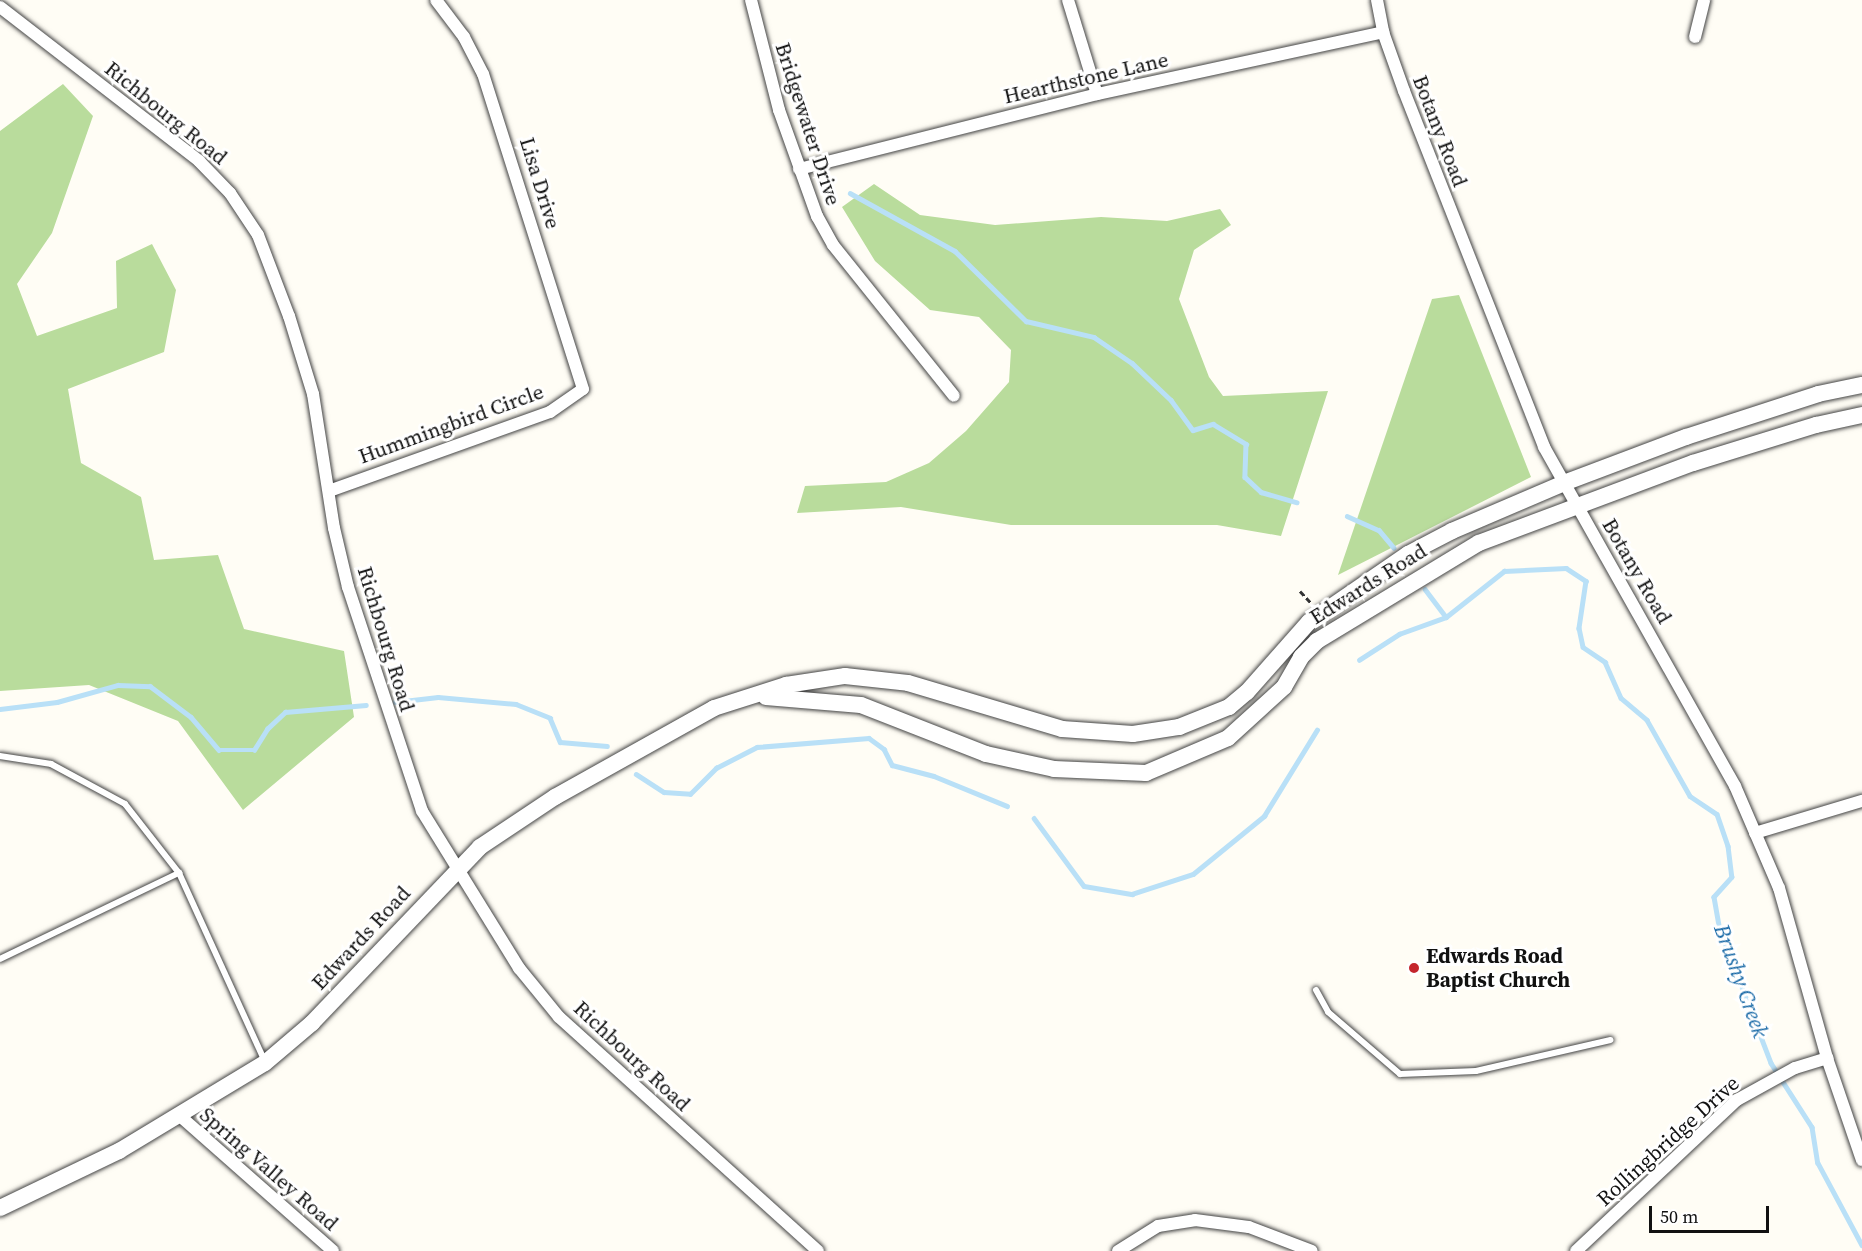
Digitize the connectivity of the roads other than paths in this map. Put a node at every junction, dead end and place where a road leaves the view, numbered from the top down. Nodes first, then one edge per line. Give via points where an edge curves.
1 (436, 0) edge
2 (751, 0) edge
3 (1068, 0) edge
4 (1377, 0) edge
5 (1704, 0) edge
6 (0, 7) edge
7 (1383, 32) junction
8 (1695, 37) dead end
9 (1097, 94) junction
10 (799, 169) junction
11 (1862, 385) edge
12 (583, 389) joint
13 (1818, 394) junction
14 (954, 396) dead end
15 (1862, 415) edge
16 (1825, 423) junction
17 (1564, 483) junction
18 (329, 491) junction
19 (1576, 504) junction
20 (753, 698) junction
21 (0, 756) edge
22 (1862, 801) edge
23 (1755, 833) junction
24 (456, 871) junction
25 (179, 873) junction
26 (0, 959) edge
27 (1316, 990) dead end
28 (1610, 1040) dead end
29 (1827, 1058) junction
30 (265, 1063) junction
31 (180, 1116) junction
32 (1862, 1160) edge
33 (0, 1208) edge
34 (333, 1251) edge
35 (818, 1251) edge
36 (1118, 1251) edge
37 (1311, 1251) edge
38 (1576, 1251) edge

1 - 12 street, Lisa Drive via 464,37 483,74
2 - 10 street, Bridgewater Drive via 778,110
3 - 9 street
4 - 7 street, Botany Road
5 - 8 street
6 - 18 street, Richbourg Road via 200,161 245,213 276,278 313,394
7 - 9 street, Hearthstone Lane
7 - 17 street, Botany Road via 1496,328 1544,447
9 - 10 street, Hearthstone Lane
10 - 14 street, Bridgewater Drive via 833,245
11 - 13 street, Edwards Road
12 - 18 street, Hummingbird Circle via 550,412
13 - 16 street
13 - 17 street, Edwards Road via 1686,437
15 - 16 street, Edwards Road
16 - 19 street, Edwards Road
17 - 19 street, Botany Road
17 - 20 street, Edwards Road via 1408,554 1309,622 1247,692 1228,707 1179,727 1133,734 1062,729 908,683 869,677 821,678 786,685
18 - 24 street, Richbourg Road via 348,587 371,666 422,811
19 - 20 street, Edwards Road via 1479,543 1384,598 1317,641 1301,657 1284,687 1228,738 1146,772 1054,769 986,754 861,705 783,696
19 - 23 street, Botany Road via 1735,786
20 - 24 street, Edwards Road via 714,708 555,796 480,847
21 - 25 lane via 51,764 125,804
22 - 23 street
23 - 29 street, Botany Road via 1779,888
24 - 30 street, Edwards Road via 312,1023
24 - 35 street, Richbourg Road via 519,968 559,1017
25 - 26 lane
25 - 30 lane
27 - 28 lane via 1328,1012 1400,1074 1476,1071
29 - 32 street, Botany Road
29 - 38 street, Rollingbridge Drive via 1766,1082 1717,1118
30 - 31 street, Edwards Road
31 - 33 street, Edwards Road
31 - 34 street, Spring Valley Road
36 - 37 street via 1158,1226 1196,1220 1249,1227

